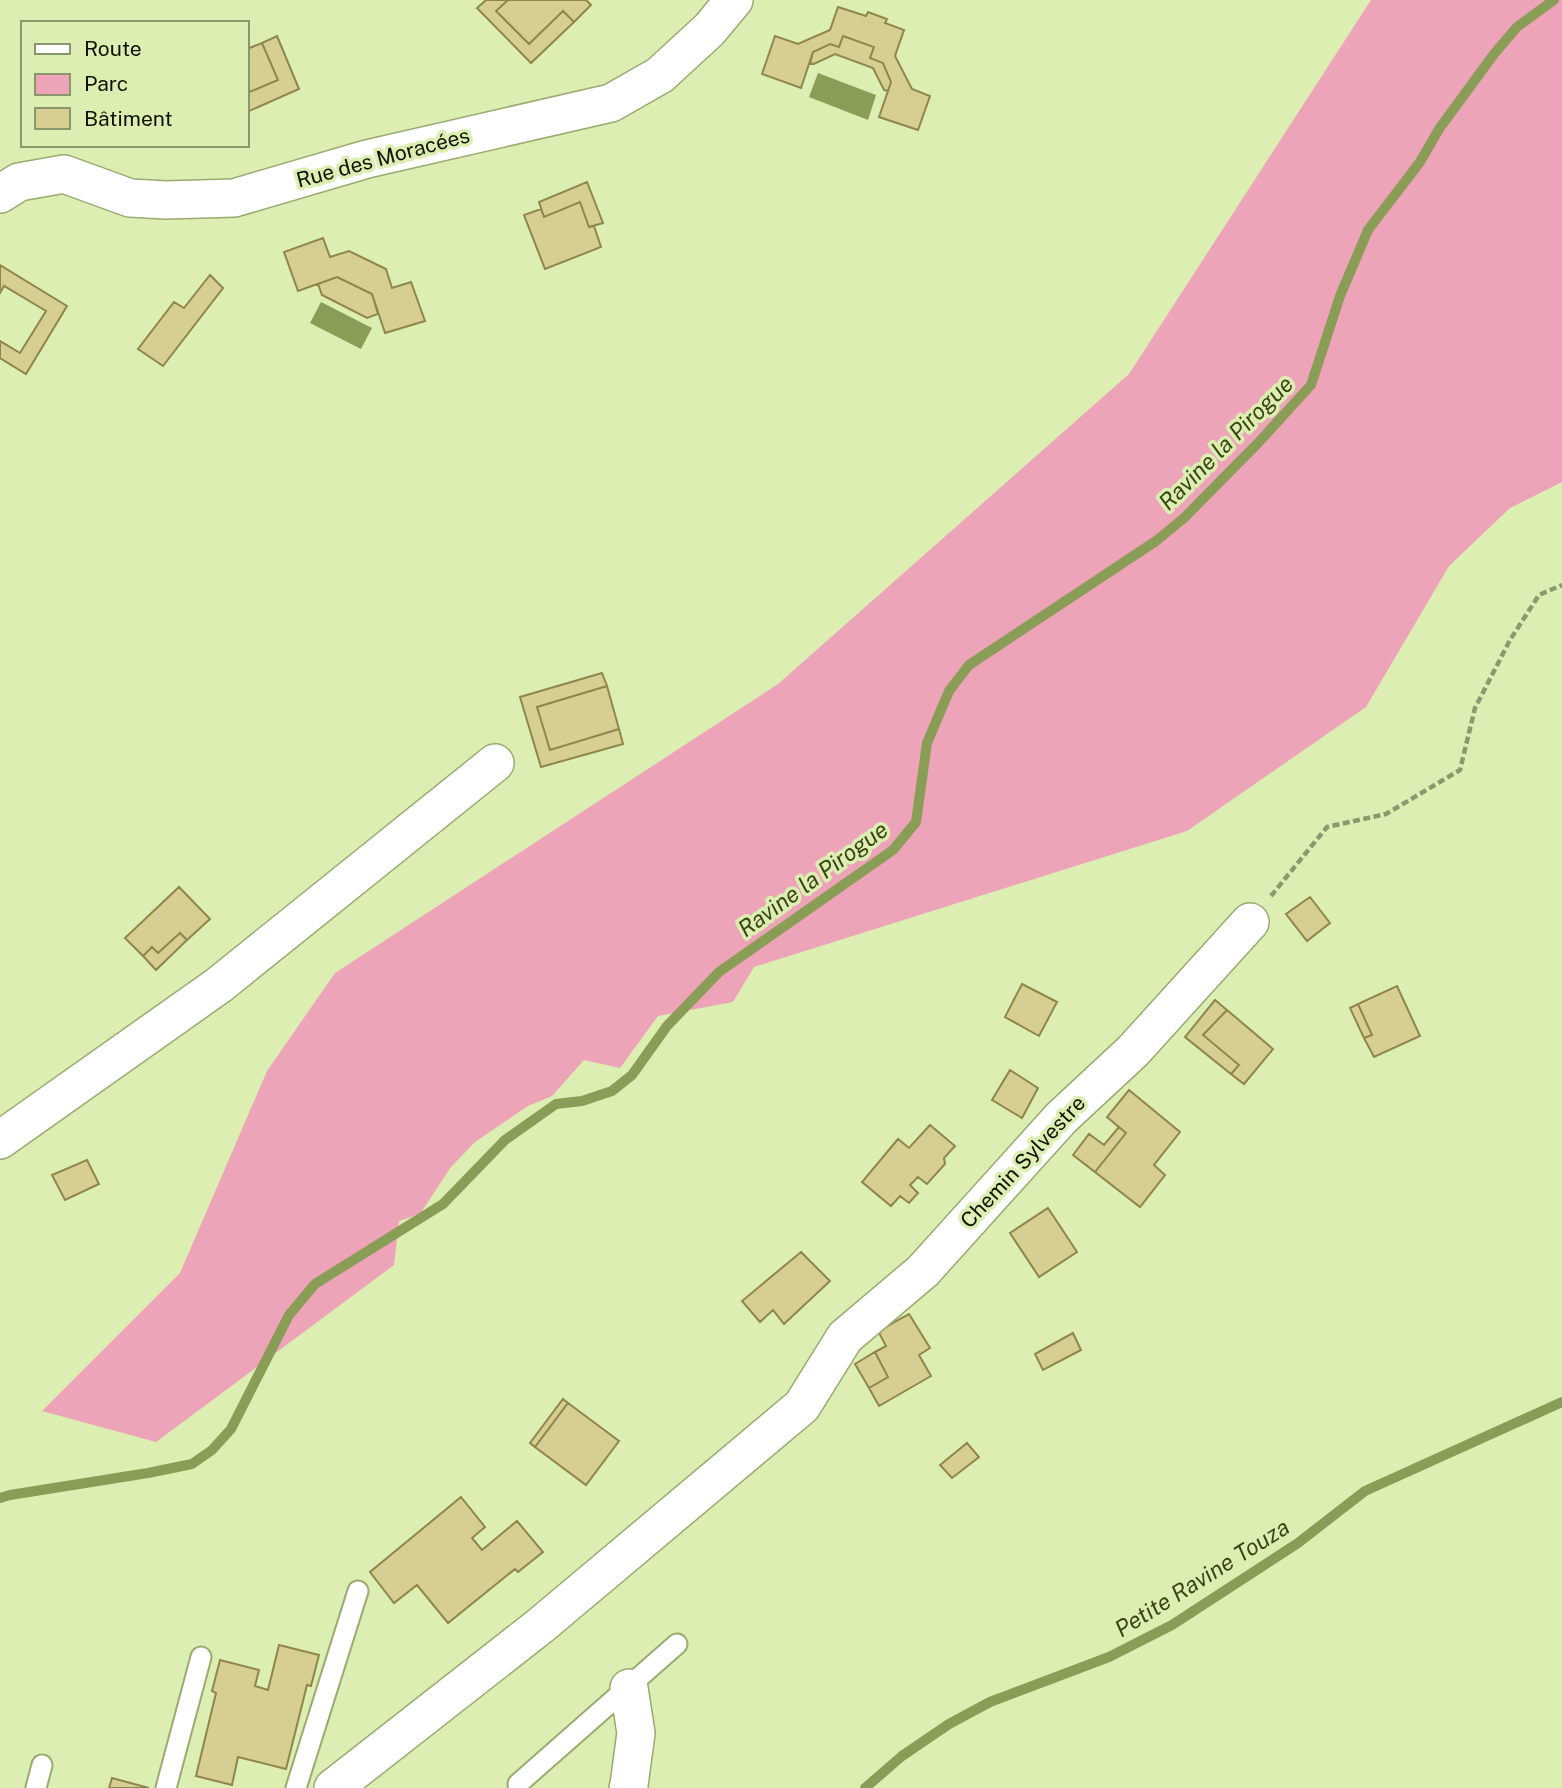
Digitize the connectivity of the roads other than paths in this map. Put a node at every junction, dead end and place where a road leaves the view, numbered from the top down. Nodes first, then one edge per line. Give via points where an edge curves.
1 (734, 0) edge
2 (0, 194) edge
3 (495, 763) dead end
4 (1250, 922) road end
5 (0, 1140) edge
6 (358, 1591) dead end
7 (677, 1644) dead end
8 (201, 1657) dead end
9 (629, 1688) junction
10 (42, 1765) dead end
11 (518, 1784) dead end
12 (36, 1788) edge
13 (166, 1788) edge
14 (296, 1788) edge
15 (332, 1788) edge
16 (628, 1788) edge

1 - 2 street, Rue des Moracées via 660,75 611,103 367,159 234,198 130,198 64,174 19,181
3 - 5 street via 219,985
4 - 15 street, Chemin Sylvestre via 1133,1051 1061,1118 923,1271 845,1337 802,1406 540,1626
6 - 14 lane
7 - 9 lane
8 - 13 lane
9 - 11 lane
9 - 16 street via 636,1733
10 - 12 lane

